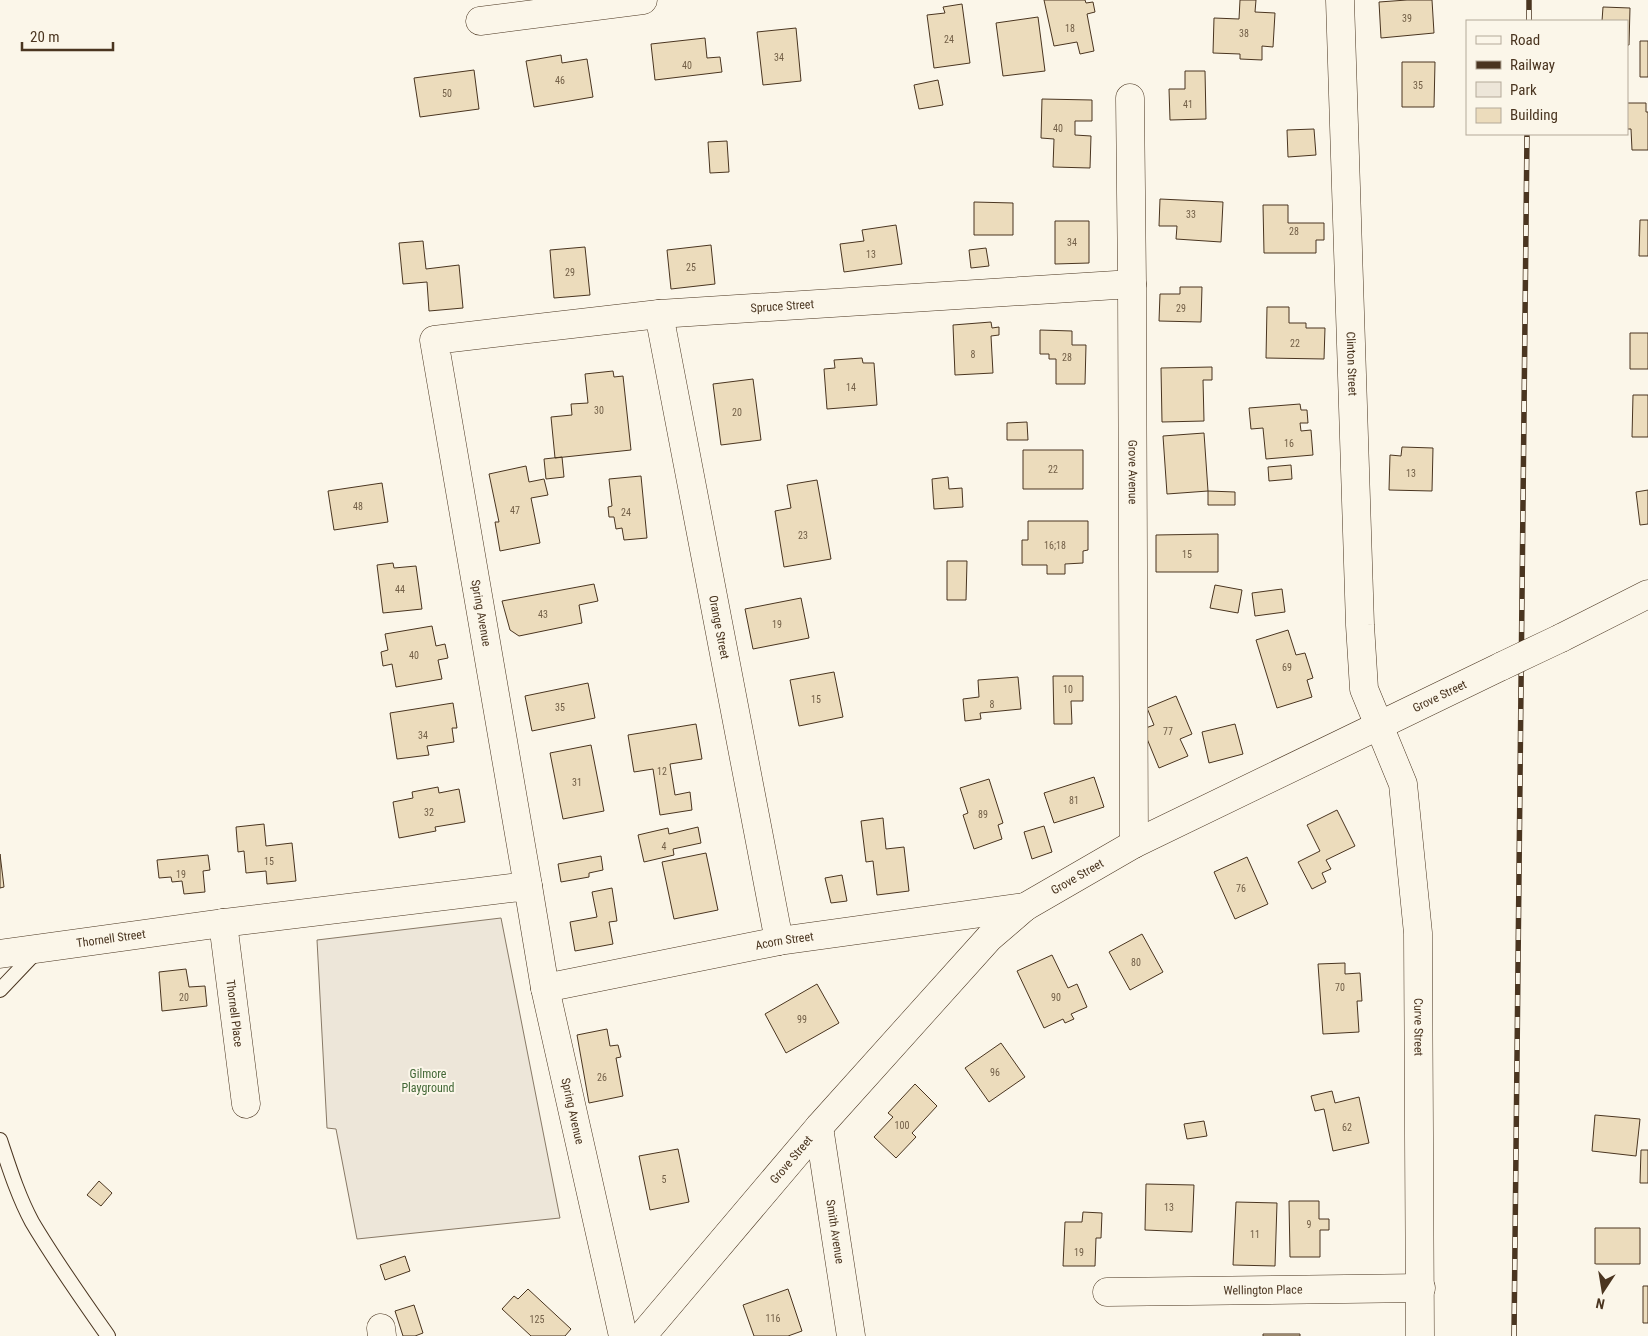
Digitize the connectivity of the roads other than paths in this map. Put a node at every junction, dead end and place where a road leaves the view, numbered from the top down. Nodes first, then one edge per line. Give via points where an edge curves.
1 (643, 0) edge
2 (1340, 0) edge
3 (480, 21) dead end
4 (1130, 98) dead end
5 (1132, 284) junction
6 (659, 314) junction
7 (434, 340) joint
8 (1648, 594) edge
9 (1379, 725) junction
10 (1134, 844) junction
11 (528, 886) junction
12 (1025, 907) junction
13 (223, 923) junction
14 (779, 941) junction
15 (40, 949) junction
16 (0, 954) edge
17 (546, 988) junction
18 (0, 990) edge
19 (246, 1104) dead end
20 (819, 1128) junction
21 (0, 1140) edge
22 (1420, 1288) junction
23 (1107, 1292) dead end
24 (108, 1336) edge
25 (623, 1336) edge
26 (642, 1336) edge
27 (851, 1336) edge
28 (1420, 1336) edge

1 - 3 street
2 - 9 street, Clinton Street via 1360,625 1364,690
4 - 5 street, Grove Avenue
5 - 6 street, Spruce Street
5 - 10 street, Grove Avenue
6 - 7 street, Spruce Street
6 - 14 street, Orange Street
7 - 11 street, Spring Avenue
8 - 9 street, Grove Street, bridge
9 - 10 street, Grove Street
9 - 22 street, Curve Street via 1403,784 1418,933
10 - 12 street, Grove Street
11 - 13 street
11 - 17 street, Spring Avenue
12 - 14 street, Acorn Street
12 - 20 street, Grove Street via 988,938
13 - 15 street, Thornell Street
13 - 19 street, Thornell Place
14 - 17 street, Acorn Street
15 - 16 street, Thornell Street
15 - 18 lane
17 - 25 street, Spring Avenue
20 - 26 street, Grove Street
20 - 27 street, Smith Avenue
21 - 24 lane via 32,1220
22 - 23 street, Wellington Place
22 - 28 street, Curve Street

